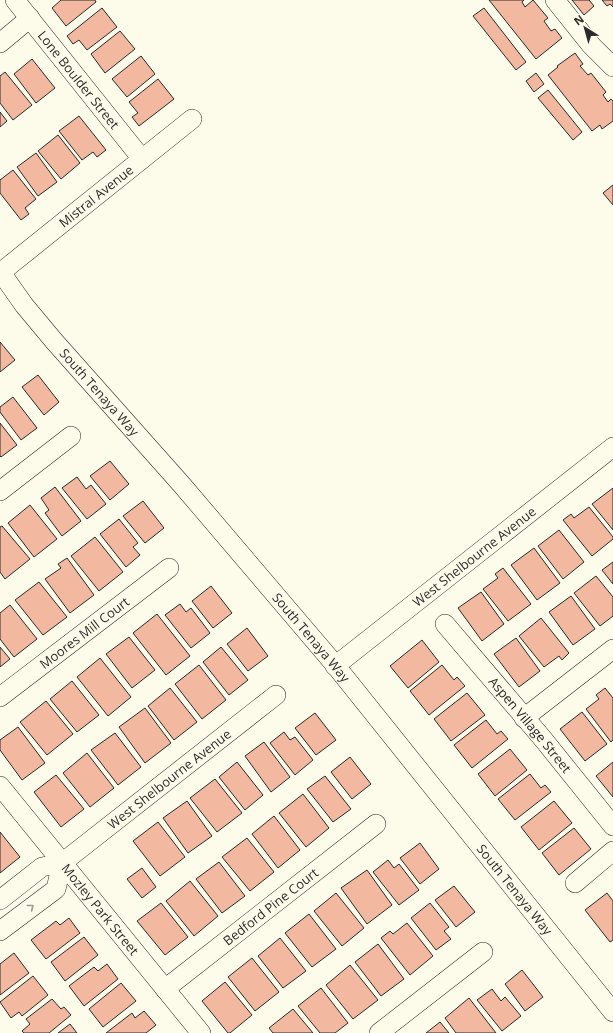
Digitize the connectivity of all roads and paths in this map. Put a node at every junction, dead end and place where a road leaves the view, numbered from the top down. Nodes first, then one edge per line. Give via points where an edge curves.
1 (15, 0) edge
2 (555, 0) edge
3 (30, 18) junction
4 (0, 43) edge
5 (613, 67) edge
6 (192, 119) dead end
7 (142, 159) junction
8 (0, 272) edge
9 (71, 436) dead end
10 (613, 447) edge
11 (0, 491) edge
12 (169, 568) dead end
13 (445, 624) dead end
14 (613, 649) edge
15 (336, 666) junction
16 (276, 694) dead end
17 (0, 697) edge
18 (524, 718) junction
19 (0, 786) edge
20 (376, 824) dead end
21 (613, 826) edge
22 (613, 851) edge
23 (62, 864) junction
24 (575, 883) dead end
25 (0, 900) edge
26 (0, 931) edge
27 (483, 952) dead end
28 (165, 989) junction
29 (613, 1012) edge
30 (201, 1033) edge
31 (379, 1033) edge

1 - 3 street, Lone Boulder Street
2 - 5 street via 591,45
3 - 4 street
3 - 7 street, Lone Boulder Street
6 - 7 street, Mistral Avenue
7 - 8 street, Mistral Avenue
8 - 15 street, South Tenaya Way via 54,341 182,485
9 - 11 street
10 - 15 street, West Shelbourne Avenue
12 - 17 street, Moores Mill Court
13 - 18 street, Aspen Village Street
14 - 18 street
15 - 29 street, South Tenaya Way
16 - 23 street, West Shelbourne Avenue
18 - 21 street, Aspen Village Street
19 - 23 street, Mozley Park Street
20 - 28 street, Bedford Pine Court
22 - 24 street
23 - 25 street, West Shelbourne Avenue via 42,867
26 -> 23 street via 56,889
23 - 28 street, Mozley Park Street
27 - 31 street
28 - 30 street, Mozley Park Street

